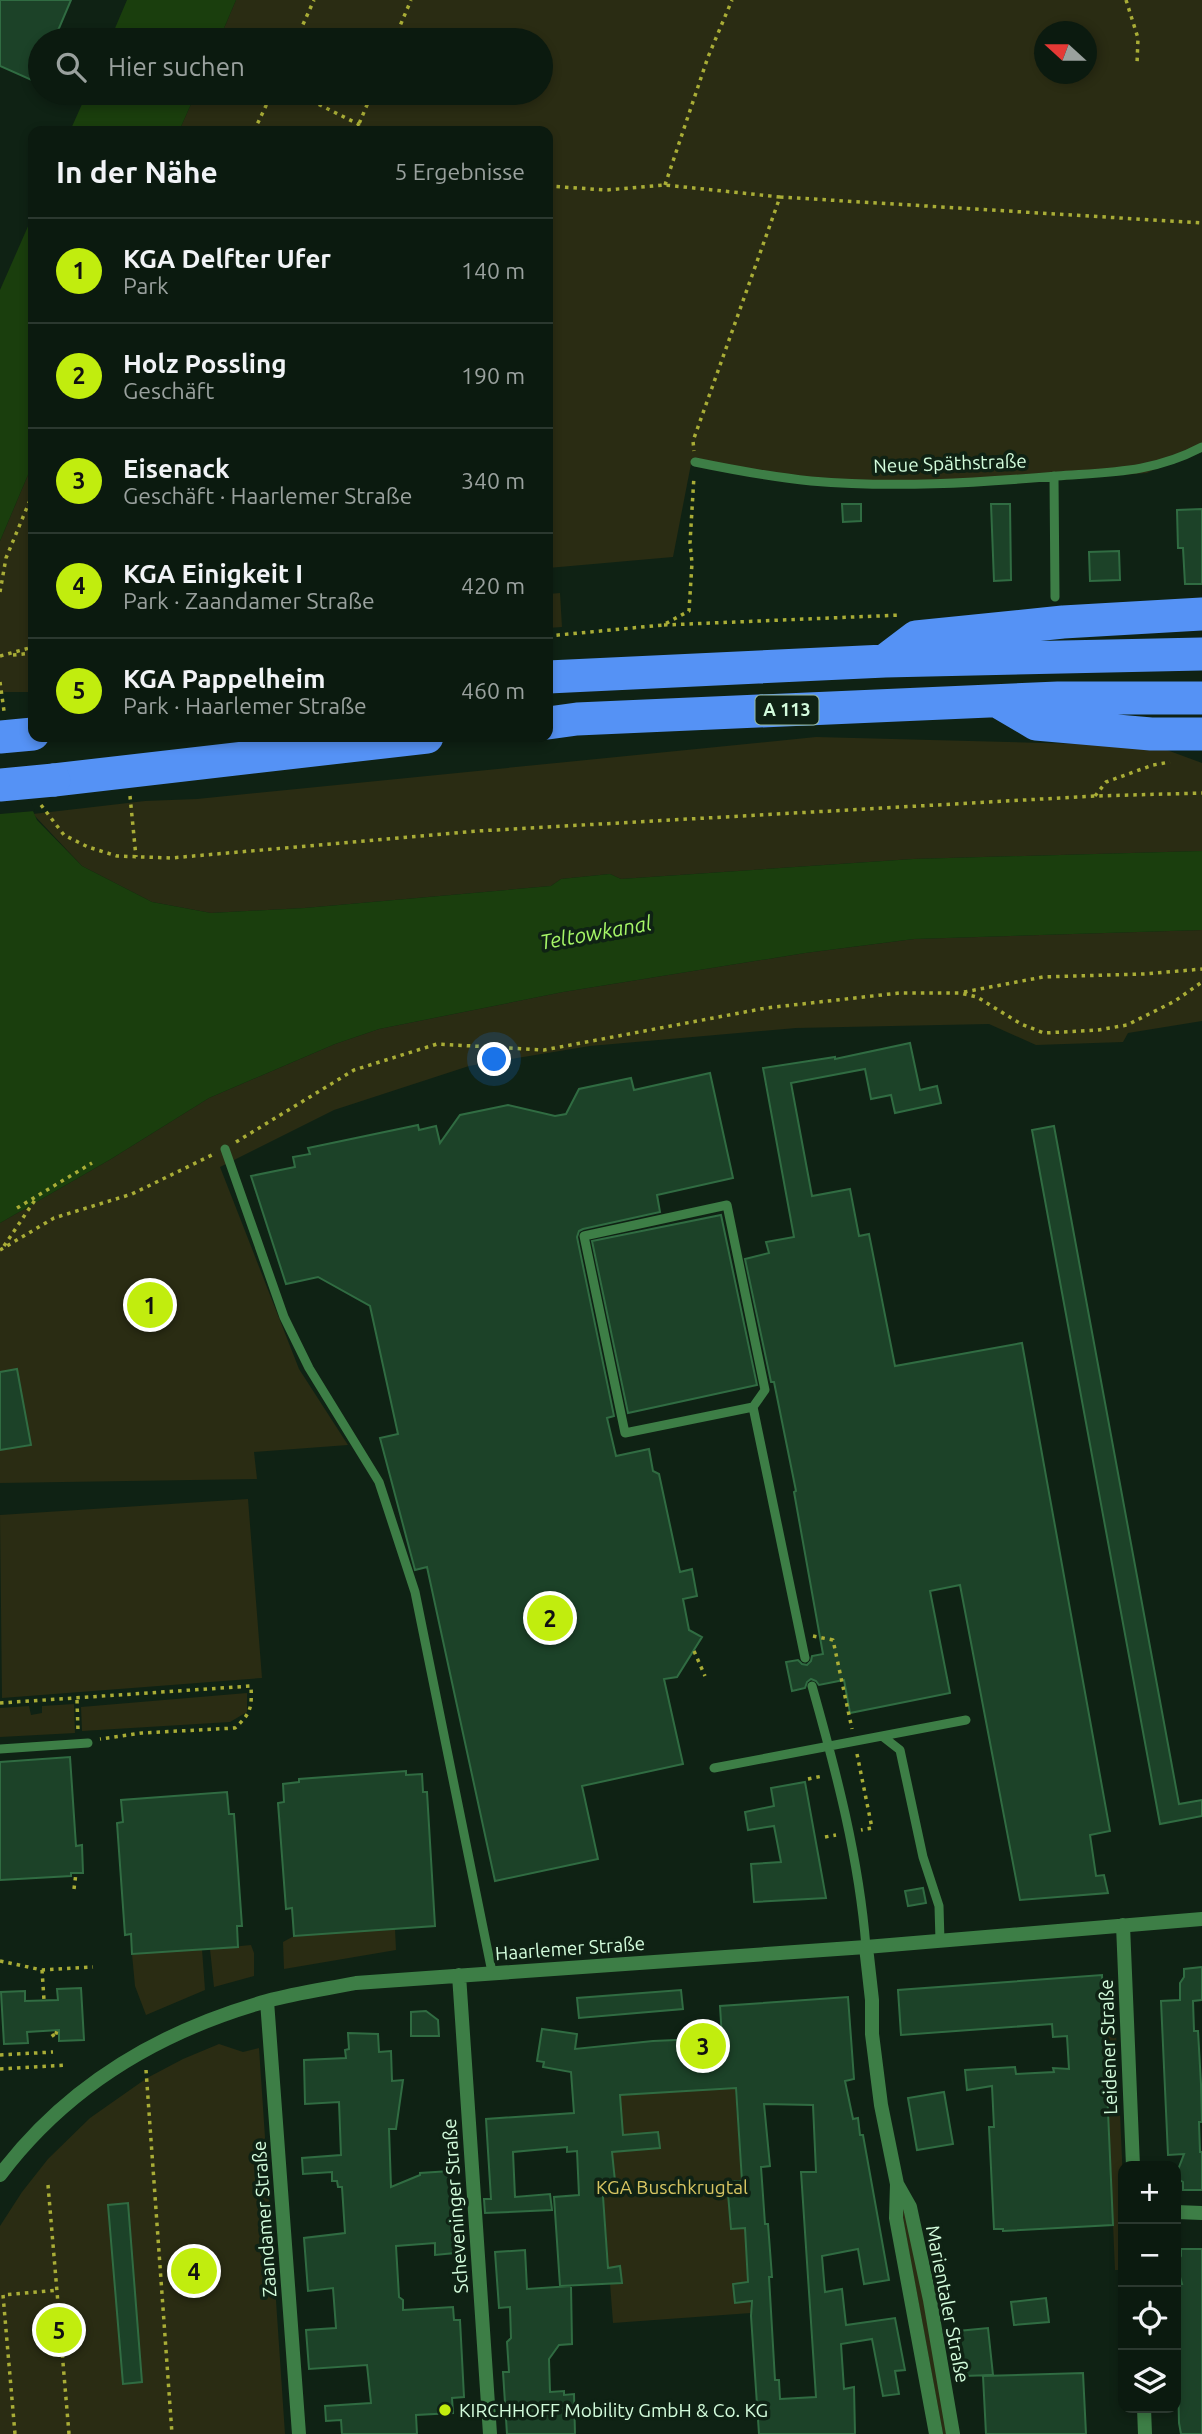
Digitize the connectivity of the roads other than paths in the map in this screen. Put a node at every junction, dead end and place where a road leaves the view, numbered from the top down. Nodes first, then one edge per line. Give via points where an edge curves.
1 (1202, 447) edge
2 (695, 462) road end
3 (1054, 476) junction
4 (1055, 597) dead end
5 (1202, 614) edge
6 (1202, 654) edge
7 (885, 661) junction
8 (553, 677) edge
9 (1202, 698) edge
10 (997, 701) junction
11 (553, 722) edge
12 (28, 734) edge
13 (1202, 734) edge
14 (0, 737) edge
15 (384, 742) edge
16 (0, 785) edge
17 (225, 1149) road end
18 (752, 1407) junction
19 (806, 1658) dead end
20 (812, 1686) dead end
21 (966, 1720) dead end
22 (882, 1736) junction
23 (83, 1743) road end
24 (828, 1745) junction
25 (0, 1749) edge
26 (714, 1768) dead end
27 (1202, 1919) edge
28 (1122, 1925) junction
29 (940, 1941) junction
30 (866, 1947) junction
31 (492, 1972) junction
32 (458, 1975) junction
33 (267, 2001) junction
34 (1133, 2161) edge
35 (0, 2175) edge
36 (897, 2183) junction
37 (1181, 2212) edge
38 (1202, 2213) edge
39 (1144, 2413) edge
40 (299, 2434) edge
41 (490, 2434) edge
42 (936, 2434) edge
43 (953, 2434) edge
44 (1145, 2434) edge

1 - 3 lane, Neue Späthstraße via 1161,465
2 - 3 lane, Neue Späthstraße via 800,480 888,485
3 - 4 lane
5 - 7 highway via 916,637
6 - 7 highway, A 113
7 - 8 highway, A 113
9 - 10 highway, A 113
10 - 11 highway, A 113
10 - 13 highway via 1036,724
12 - 14 highway, bridge
15 - 16 highway, bridge
17 - 31 lane via 284,1317 309,1368 379,1482 415,1592
18 - 18 lane via 765,1390 727,1205 584,1236 625,1433
18 - 19 lane
20 - 24 lane
21 - 22 lane
22 - 24 lane
22 - 29 lane via 900,1750 923,1857 939,1906
23 - 25 lane
24 - 26 lane
24 - 30 lane via 849,1833
27 - 28 street, Haarlemer Straße
28 - 29 street, Haarlemer Straße
28 - 34 street, Leidener Straße
29 - 30 street, Haarlemer Straße
30 - 31 street, Haarlemer Straße
30 - 36 street, Marientaler Straße via 881,2105
31 - 32 street, Haarlemer Straße
32 - 33 street, Haarlemer Straße via 356,1983
32 - 41 street, Scheveninger Straße
33 - 35 street, Haarlemer Straße via 178,2033 105,2073 46,2122
33 - 40 street, Zaandamer Straße
36 - 42 street, Marientaler Straße via 896,2218
36 - 43 street, Marientaler Straße via 913,2220
37 - 38 street
39 - 44 street

